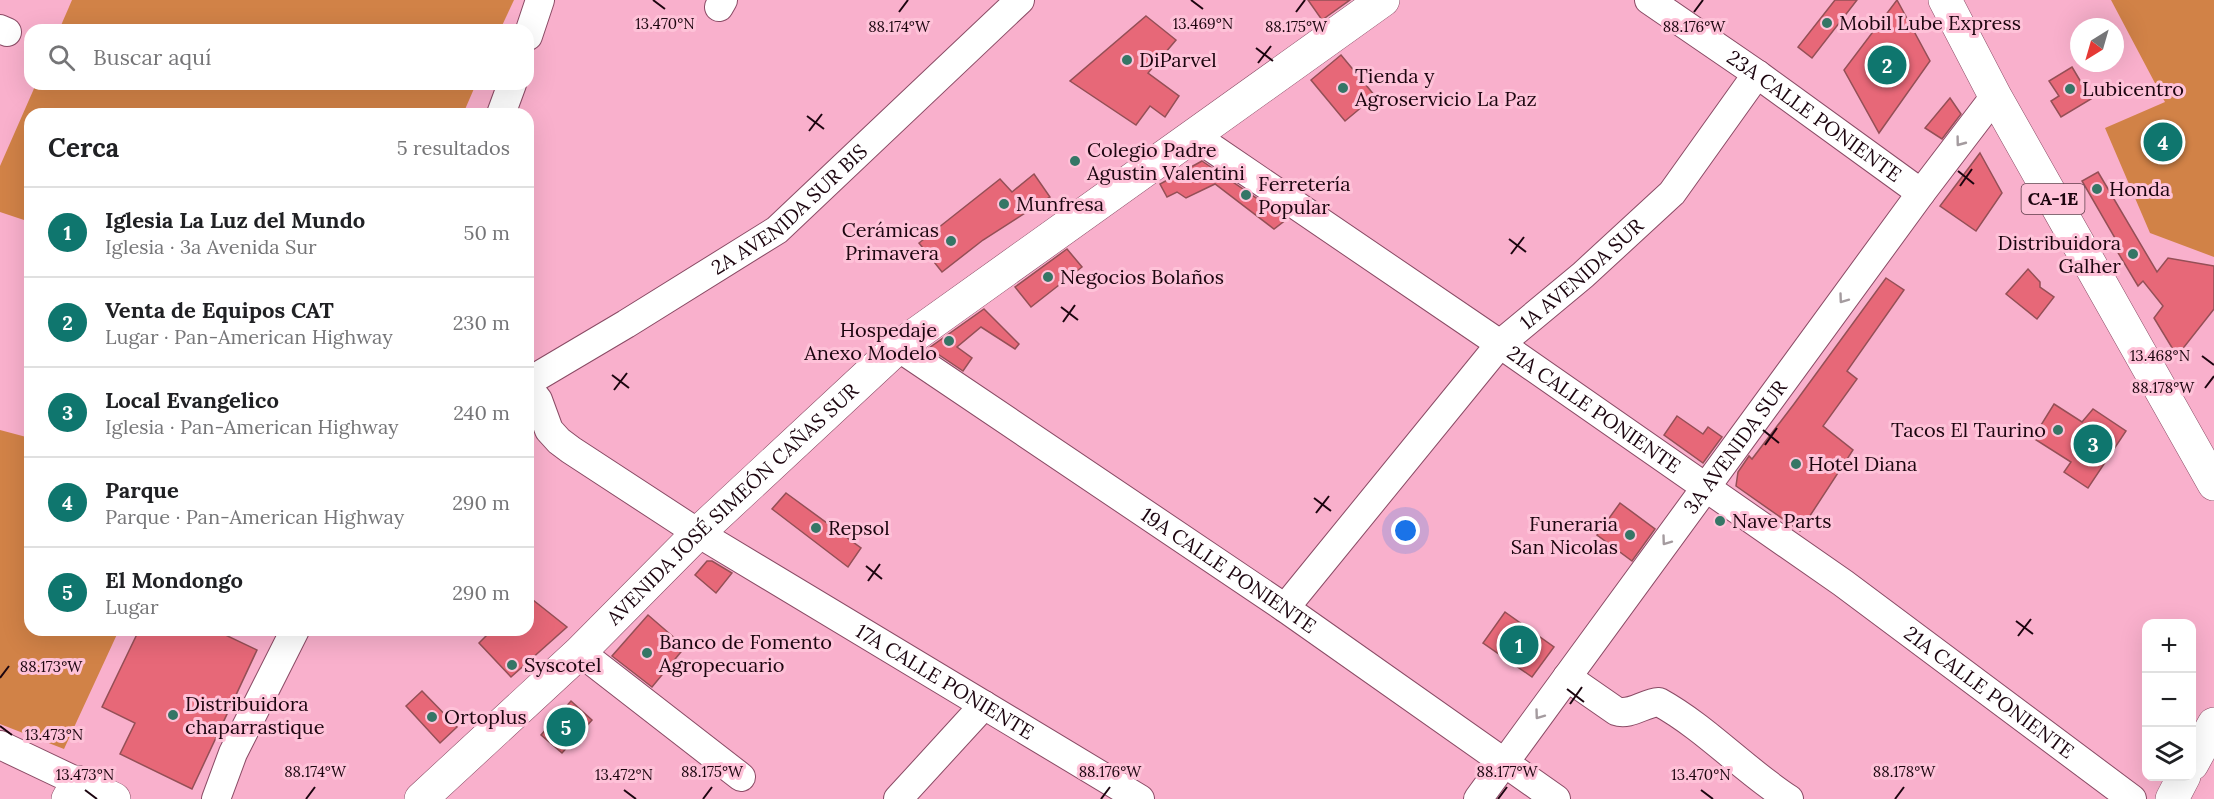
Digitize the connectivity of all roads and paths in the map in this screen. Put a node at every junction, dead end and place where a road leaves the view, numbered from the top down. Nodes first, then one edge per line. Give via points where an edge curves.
1 (540, 0) edge
2 (1020, 0) edge
3 (1383, 0) edge
4 (1649, 0) edge
5 (1946, 0) edge
6 (532, 24) edge
7 (1757, 74) junction
8 (510, 90) edge
9 (1995, 96) junction
10 (503, 108) edge
11 (1193, 135) junction
12 (1921, 193) junction
13 (1500, 344) junction
14 (898, 346) junction
15 (534, 378) edge
16 (534, 395) edge
17 (2214, 484) edge
18 (1705, 487) junction
19 (698, 533) junction
20 (1285, 608) junction
21 (292, 636) edge
22 (580, 652) junction
23 (1567, 677) junction
24 (984, 705) junction
25 (2214, 724) edge
26 (0, 745) edge
27 (2196, 757) edge
28 (1504, 763) junction
29 (741, 777) dead end
30 (2182, 781) edge
31 (73, 790) edge
32 (114, 799) edge
33 (216, 799) edge
34 (421, 799) edge
35 (898, 799) edge
36 (1140, 799) edge
37 (1478, 799) edge
38 (1556, 799) edge
39 (1789, 799) edge
40 (2132, 799) edge
41 (2172, 799) edge

1 - 6 street
2 - 15 street, 2A AVENIDA SUR BIS via 777,230
3 - 11 main road, AVENIDA JOSÉ SIMEÓN CAÑAS SUR
4 - 7 street, 23A CALLE PONIENTE
5 - 9 main road, CA-1E
7 - 12 street, 23A CALLE PONIENTE
7 - 13 street, 1A AVENIDA SUR via 1672,193
8 - 10 street
9 -> 12 street, 3A AVENIDA SUR
9 - 17 main road, CA-1E
11 - 13 street, 21A CALLE PONIENTE
11 - 14 main road, AVENIDA JOSÉ SIMEÓN CAÑAS SUR
12 -> 18 street, 3A AVENIDA SUR
13 - 18 street, 21A CALLE PONIENTE
13 - 20 street, 1A AVENIDA SUR
14 - 19 main road, AVENIDA JOSÉ SIMEÓN CAÑAS SUR
14 - 20 street, 19A CALLE PONIENTE
16 - 19 street, 17A CALLE PONIENTE via 549,430 559,441
18 -> 23 street, 3A AVENIDA SUR
18 - 40 street, 21A CALLE PONIENTE via 1843,583
19 - 22 main road, AVENIDA JOSÉ SIMEÓN CAÑAS SUR
19 - 24 street, 17A CALLE PONIENTE
20 - 28 street, 19A CALLE PONIENTE
21 - 33 street via 233,753
22 - 29 street
22 - 34 main road, AVENIDA JOSÉ SIMEÓN CAÑAS SUR
23 -> 28 street, 3A AVENIDA SUR
23 - 39 street via 1622,713 1659,702
24 - 35 street
24 - 36 street, 17A CALLE PONIENTE
25 - 27 main road
26 - 31 street
28 - 37 street, 3A AVENIDA SUR
28 - 38 street, 19A CALLE PONIENTE
30 - 41 main road
31 - 32 main road

